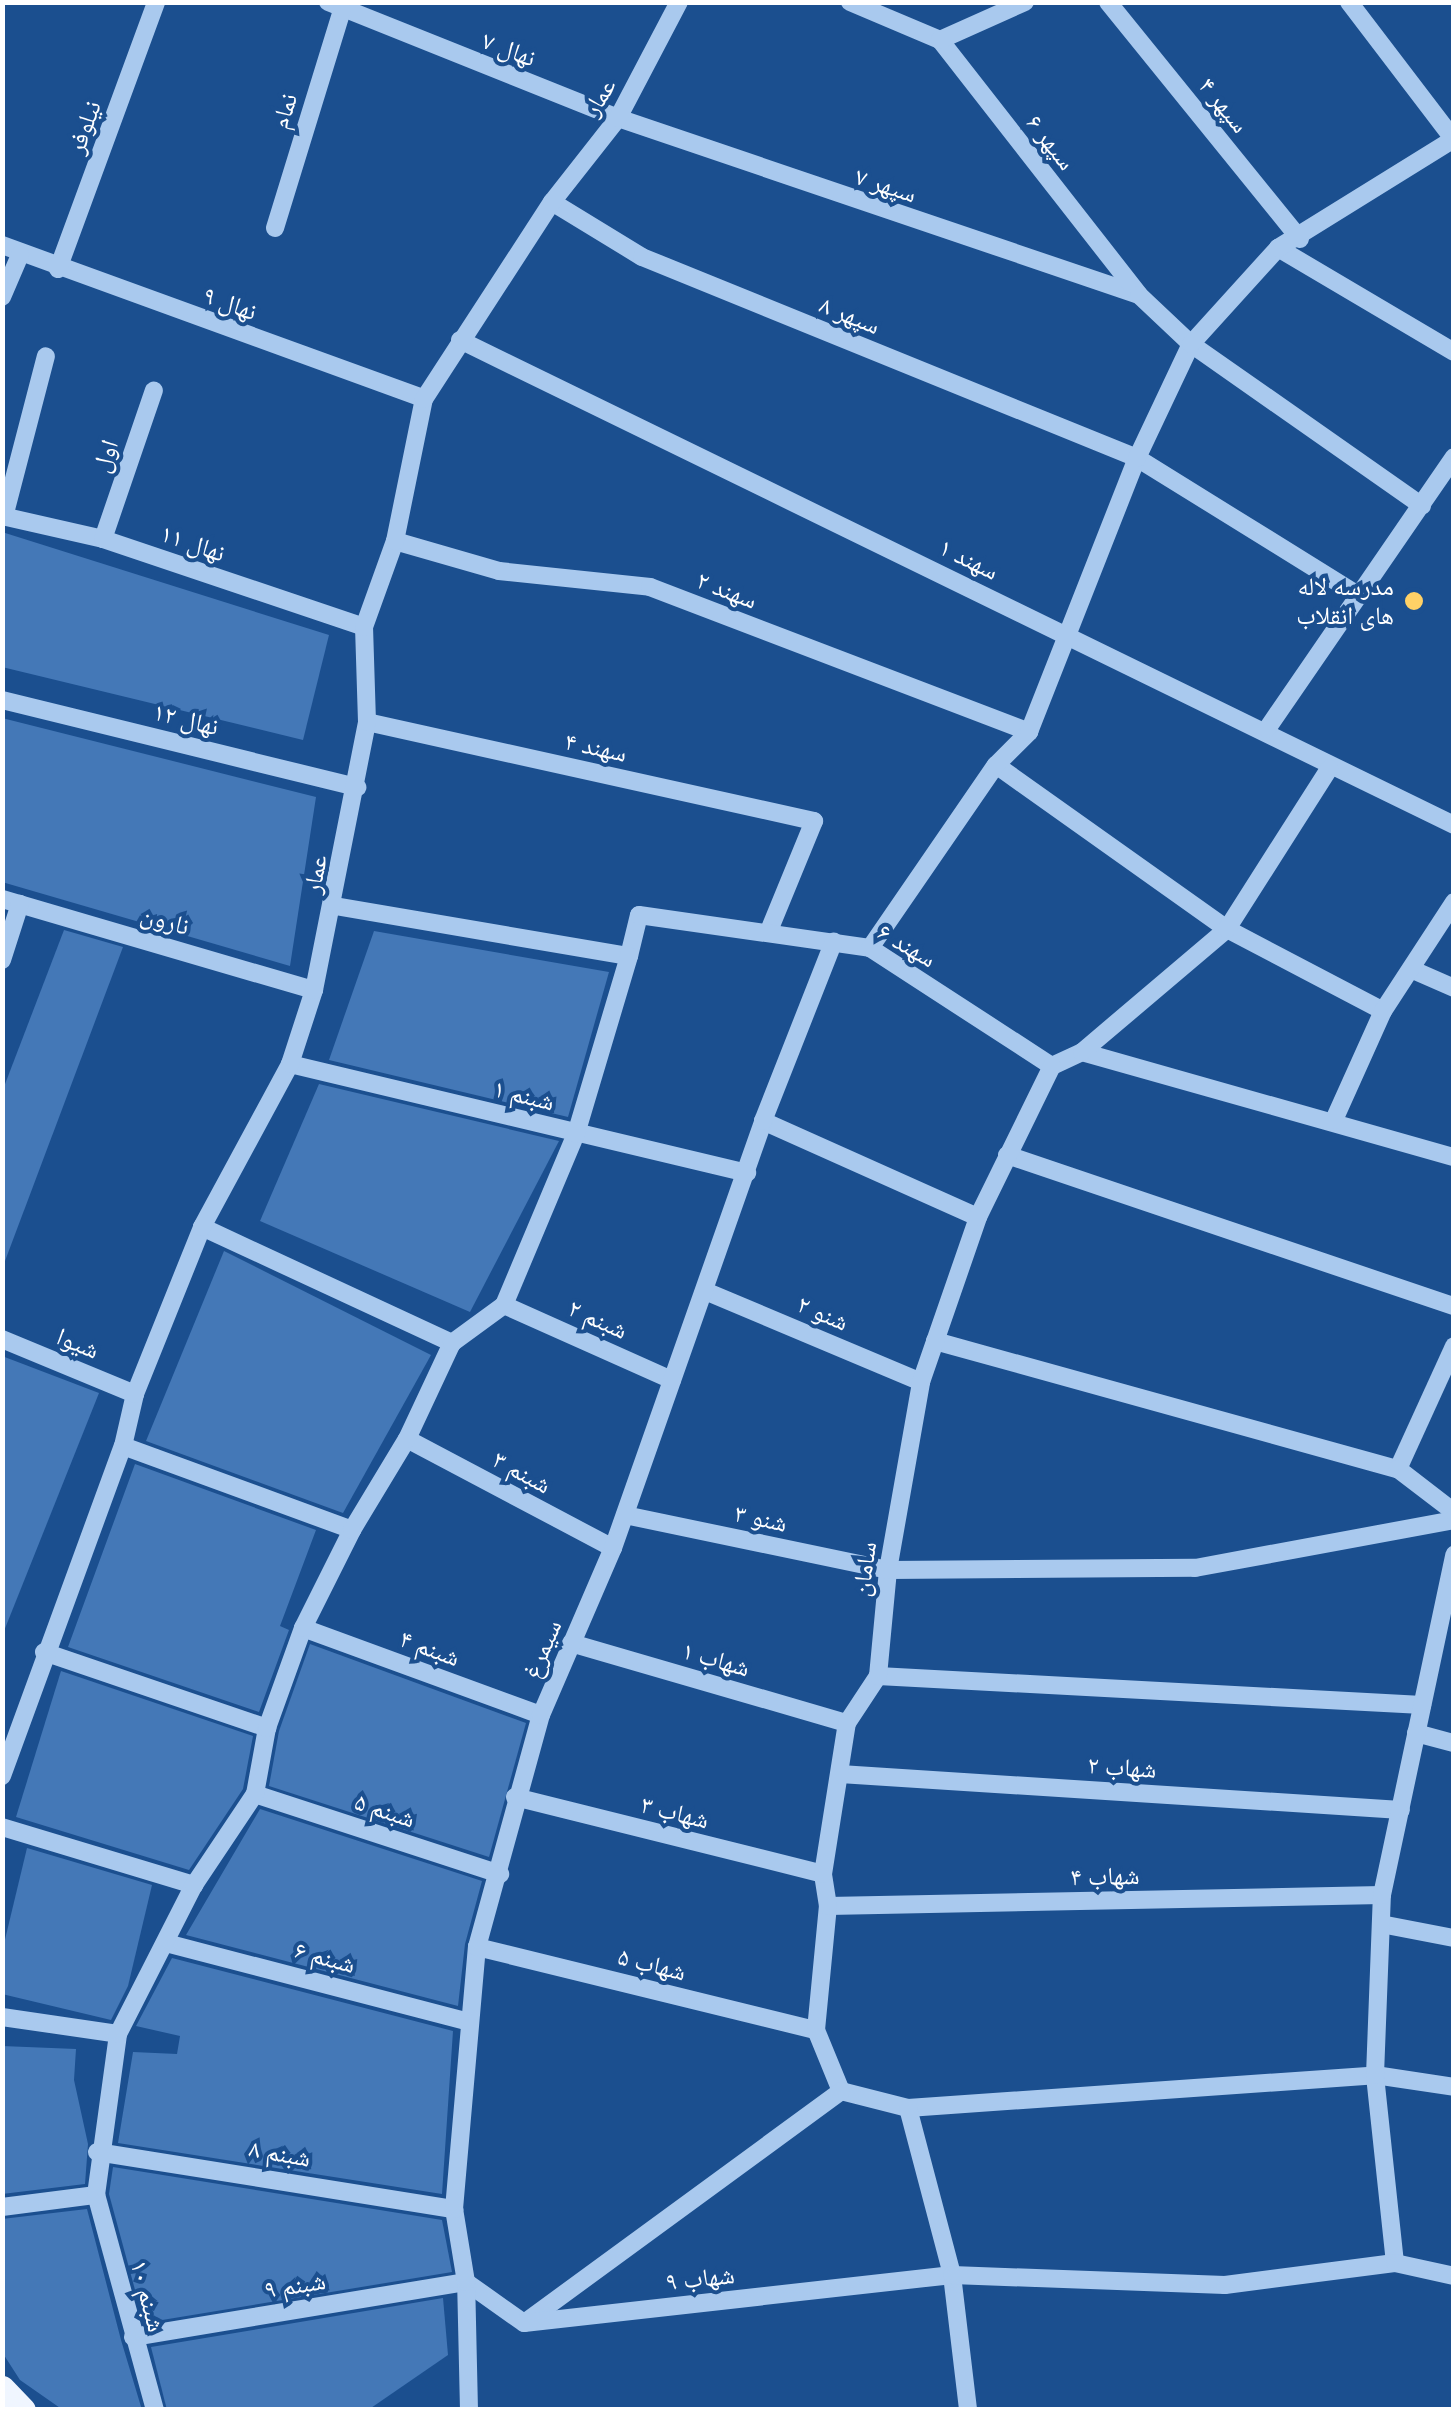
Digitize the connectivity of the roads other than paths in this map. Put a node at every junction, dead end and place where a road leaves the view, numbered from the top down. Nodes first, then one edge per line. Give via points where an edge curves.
1 (156, 2) edge
2 (679, 2) edge
3 (850, 2) edge
4 (1025, 2) edge
5 (1108, 2) edge
6 (1349, 2) edge
7 (335, 6) edge
8 (940, 40) junction
9 (618, 118) junction
10 (1453, 139) edge
11 (552, 202) junction
12 (275, 228) dead end
13 (1300, 239) junction
14 (2, 245) edge
15 (1278, 248) junction
16 (20, 255) junction
17 (58, 268) junction
18 (1139, 295) junction
19 (2, 297) edge
20 (460, 340) junction
21 (1191, 344) junction
22 (1454, 352) edge
23 (46, 356) dead end
24 (154, 390) dead end
25 (424, 399) junction
26 (1138, 458) junction
27 (1454, 458) edge
28 (1422, 506) junction
29 (3, 516) edge
30 (103, 539) junction
31 (395, 541) junction
32 (1360, 596) junction
33 (364, 627) junction
34 (1071, 636) junction
35 (2, 700) edge
36 (367, 722) junction
37 (1267, 729) junction
38 (1029, 732) junction
39 (996, 765) junction
40 (1329, 769) junction
41 (357, 787) junction
42 (1454, 825) edge
43 (11, 901) edge
44 (1454, 902) edge
45 (335, 906) junction
46 (1227, 928) junction
47 (768, 933) junction
48 (834, 941) junction
49 (870, 948) junction
50 (630, 956) junction
51 (2, 960) edge
52 (1413, 970) junction
53 (1454, 988) edge
54 (314, 990) junction
55 (1383, 1011) junction
56 (1082, 1052) junction
57 (290, 1064) junction
58 (1052, 1066) junction
59 (1334, 1120) junction
60 (762, 1121) junction
61 (576, 1134) junction
62 (1007, 1154) junction
63 (1454, 1157) edge
64 (746, 1173) junction
65 (978, 1217) junction
66 (202, 1226) junction
67 (705, 1291) junction
68 (504, 1305) junction
69 (1454, 1306) edge
70 (2, 1339) edge
71 (452, 1342) junction
72 (935, 1342) junction
73 (1454, 1346) edge
74 (672, 1380) junction
75 (921, 1382) junction
76 (135, 1394) junction
77 (407, 1440) junction
78 (123, 1446) junction
79 (1398, 1469) junction
80 (625, 1516) junction
81 (1454, 1516) edge
82 (352, 1530) junction
83 (614, 1548) junction
84 (1454, 1555) edge
85 (888, 1570) junction
86 (303, 1628) junction
87 (571, 1643) junction
88 (44, 1652) junction
89 (878, 1676) junction
90 (1422, 1705) junction
91 (541, 1715) junction
92 (848, 1723) junction
93 (267, 1728) junction
94 (1416, 1733) junction
95 (1454, 1743) edge
96 (840, 1774) junction
97 (2, 1776) edge
98 (255, 1794) junction
99 (515, 1797) junction
100 (1401, 1810) junction
101 (2, 1827) edge
102 (500, 1874) junction
103 (823, 1874) junction
104 (194, 1885) junction
105 (1382, 1895) junction
106 (828, 1906) junction
107 (1381, 1924) junction
108 (1454, 1938) edge
109 (166, 1943) junction
110 (477, 1947) junction
111 (2, 2017) edge
112 (469, 2022) junction
113 (816, 2030) junction
114 (118, 2034) junction
115 (1375, 2075) junction
116 (1454, 2087) edge
117 (841, 2090) junction
118 (908, 2108) junction
119 (98, 2152) junction
120 (96, 2195) junction
121 (2, 2206) edge
122 (454, 2209) junction
123 (1396, 2263) junction
124 (952, 2275) junction
125 (1454, 2276) edge
126 (466, 2282) junction
127 (524, 2323) junction
128 (133, 2338) junction
129 (2, 2388) edge
130 (24, 2410) edge
131 (154, 2410) edge
132 (470, 2410) edge
133 (968, 2410) edge

1 - 17 street, نیلوفر
2 - 9 street, عمار
3 - 8 street, سپهر ۶
4 - 8 street
5 - 13 street, سپهر ۴
6 - 10 street
7 - 9 street, نهال ۷
7 - 12 street, نمام
8 - 18 street, سپهر ۶
9 - 11 street, عمار
9 - 18 street, سپهر ۷
10 - 13 street
11 - 20 street, عمار
11 - 26 street, سپهر ۸ via 642,258
13 - 15 street
14 - 16 street, نهال ۹
15 - 21 street
15 - 22 street
16 - 17 street, نهال ۹
16 - 19 street
17 - 25 street, نهال ۹
18 - 21 street, سپهر ۶
20 - 25 street, عمار
20 - 34 street, سهند ۱
21 - 26 street
21 - 28 street, سپهر ۶
23 - 29 street
24 - 30 street, اول
25 - 31 street, عمار
26 - 32 street, سپهر ۸
26 - 34 street
27 - 28 street
28 - 32 street
29 - 30 street, نهال ۱۱
30 - 33 street, نهال ۱۱
31 - 33 street, عمار
31 - 38 street, سهند ۲ via 499,571 650,587
32 - 37 street
33 - 36 street, عمار
34 - 37 street, سهند ۱
34 - 38 street
35 - 41 street, نهال ۱۲
36 - 41 street, عمار
36 - 47 street, سهند ۴ via 814,821
37 - 40 street, سهند ۱
38 - 39 street
39 - 46 street
39 - 49 street
40 - 42 street, سهند ۱
40 - 46 street
41 - 45 street, عمار
43 - 51 street
43 - 54 street, نارون
44 - 52 street
45 - 50 street
45 - 54 street, عمار
46 - 55 street
46 - 56 street
47 - 48 street, سهند ۶
47 - 50 street, سهند ۶ via 639,915
48 - 49 street, سهند ۶
48 - 60 street, سیمرغ
49 - 58 street, سهند ۶
50 - 61 street
52 - 53 street
52 - 55 street
54 - 57 street, عمار
55 - 59 street
56 - 58 street
56 - 59 street
57 - 61 street, شبنم ۱
57 - 66 street, عمار
58 - 62 street, سامان
59 - 63 street
60 - 64 street, سیمرغ
60 - 65 street
61 - 64 street, شبنم ۱
61 - 68 street
62 - 65 street, سامان
62 - 69 street
64 - 67 street, سیمرغ
65 - 72 street, سامان
66 - 71 street
66 - 76 street, عمار
67 - 74 street, سیمرغ
67 - 75 street, شنو ۲
68 - 71 street
68 - 74 street, شبنم ۲
70 - 76 street, شیوا
71 - 77 street
72 - 75 street, سامان
72 - 79 street
73 - 79 street
74 - 80 street, سیمرغ
75 - 85 street, سامان
76 - 78 street, عمار
77 - 82 street
77 - 83 street, شبنم ۳
78 - 82 street
78 - 88 street, عمار
79 - 81 street
80 - 83 street, سیمرغ
80 - 85 street, شنو ۳
81 - 85 street, شنو ۳ via 1196,1568
82 - 86 street
83 - 87 street, سیمرغ
84 - 90 street
85 - 89 street, سامان
86 - 91 street, شبنم ۴
86 - 93 street
87 - 91 street, سیمرغ
87 - 92 street, شهاب ۱
88 - 93 street
88 - 97 street, عمار
89 - 90 street
89 - 92 street, سامان
90 - 94 street
91 - 99 street, سیمرغ
92 - 96 street, سامان
93 - 98 street
94 - 95 street
94 - 100 street
96 - 100 street, شهاب ۲
96 - 103 street, سامان
98 - 102 street, شبنم ۵
98 - 104 street, شبنم ۱۰
99 - 102 street, سیمرغ
99 - 103 street, شهاب ۳
100 - 105 street
101 - 104 street
102 - 110 street, سیمرغ
103 - 106 street, سامان
104 - 109 street, شبنم ۱۰
105 - 106 street, شهاب ۴
105 - 107 street
106 - 113 street, سامان
107 - 108 street
107 - 115 street
109 - 112 street, شبنم ۶
109 - 114 street, شبنم ۱۰
110 - 112 street, سیمرغ
110 - 113 street, شهاب ۵
111 - 114 street
112 - 122 street, سیمرغ
113 - 117 street, سامان
114 - 119 street, شبنم ۱۰
115 - 116 street
115 - 118 street
115 - 123 street
117 - 118 street
117 - 127 street
118 - 124 street
119 - 120 street, شبنم ۱۰
119 - 122 street, شبنم ۸
120 - 121 street
120 - 128 street, شبنم ۱۰
122 - 126 street, سیمرغ
123 - 124 street, شهاب ۹ via 1225,2284
123 - 125 street, شهاب ۹
124 - 127 street, شهاب ۹
124 - 133 street
126 - 127 street
126 - 128 street, شبنم ۹
126 - 132 street, سیمرغ
128 - 131 street, شبنم ۱۰
129 - 130 main road

